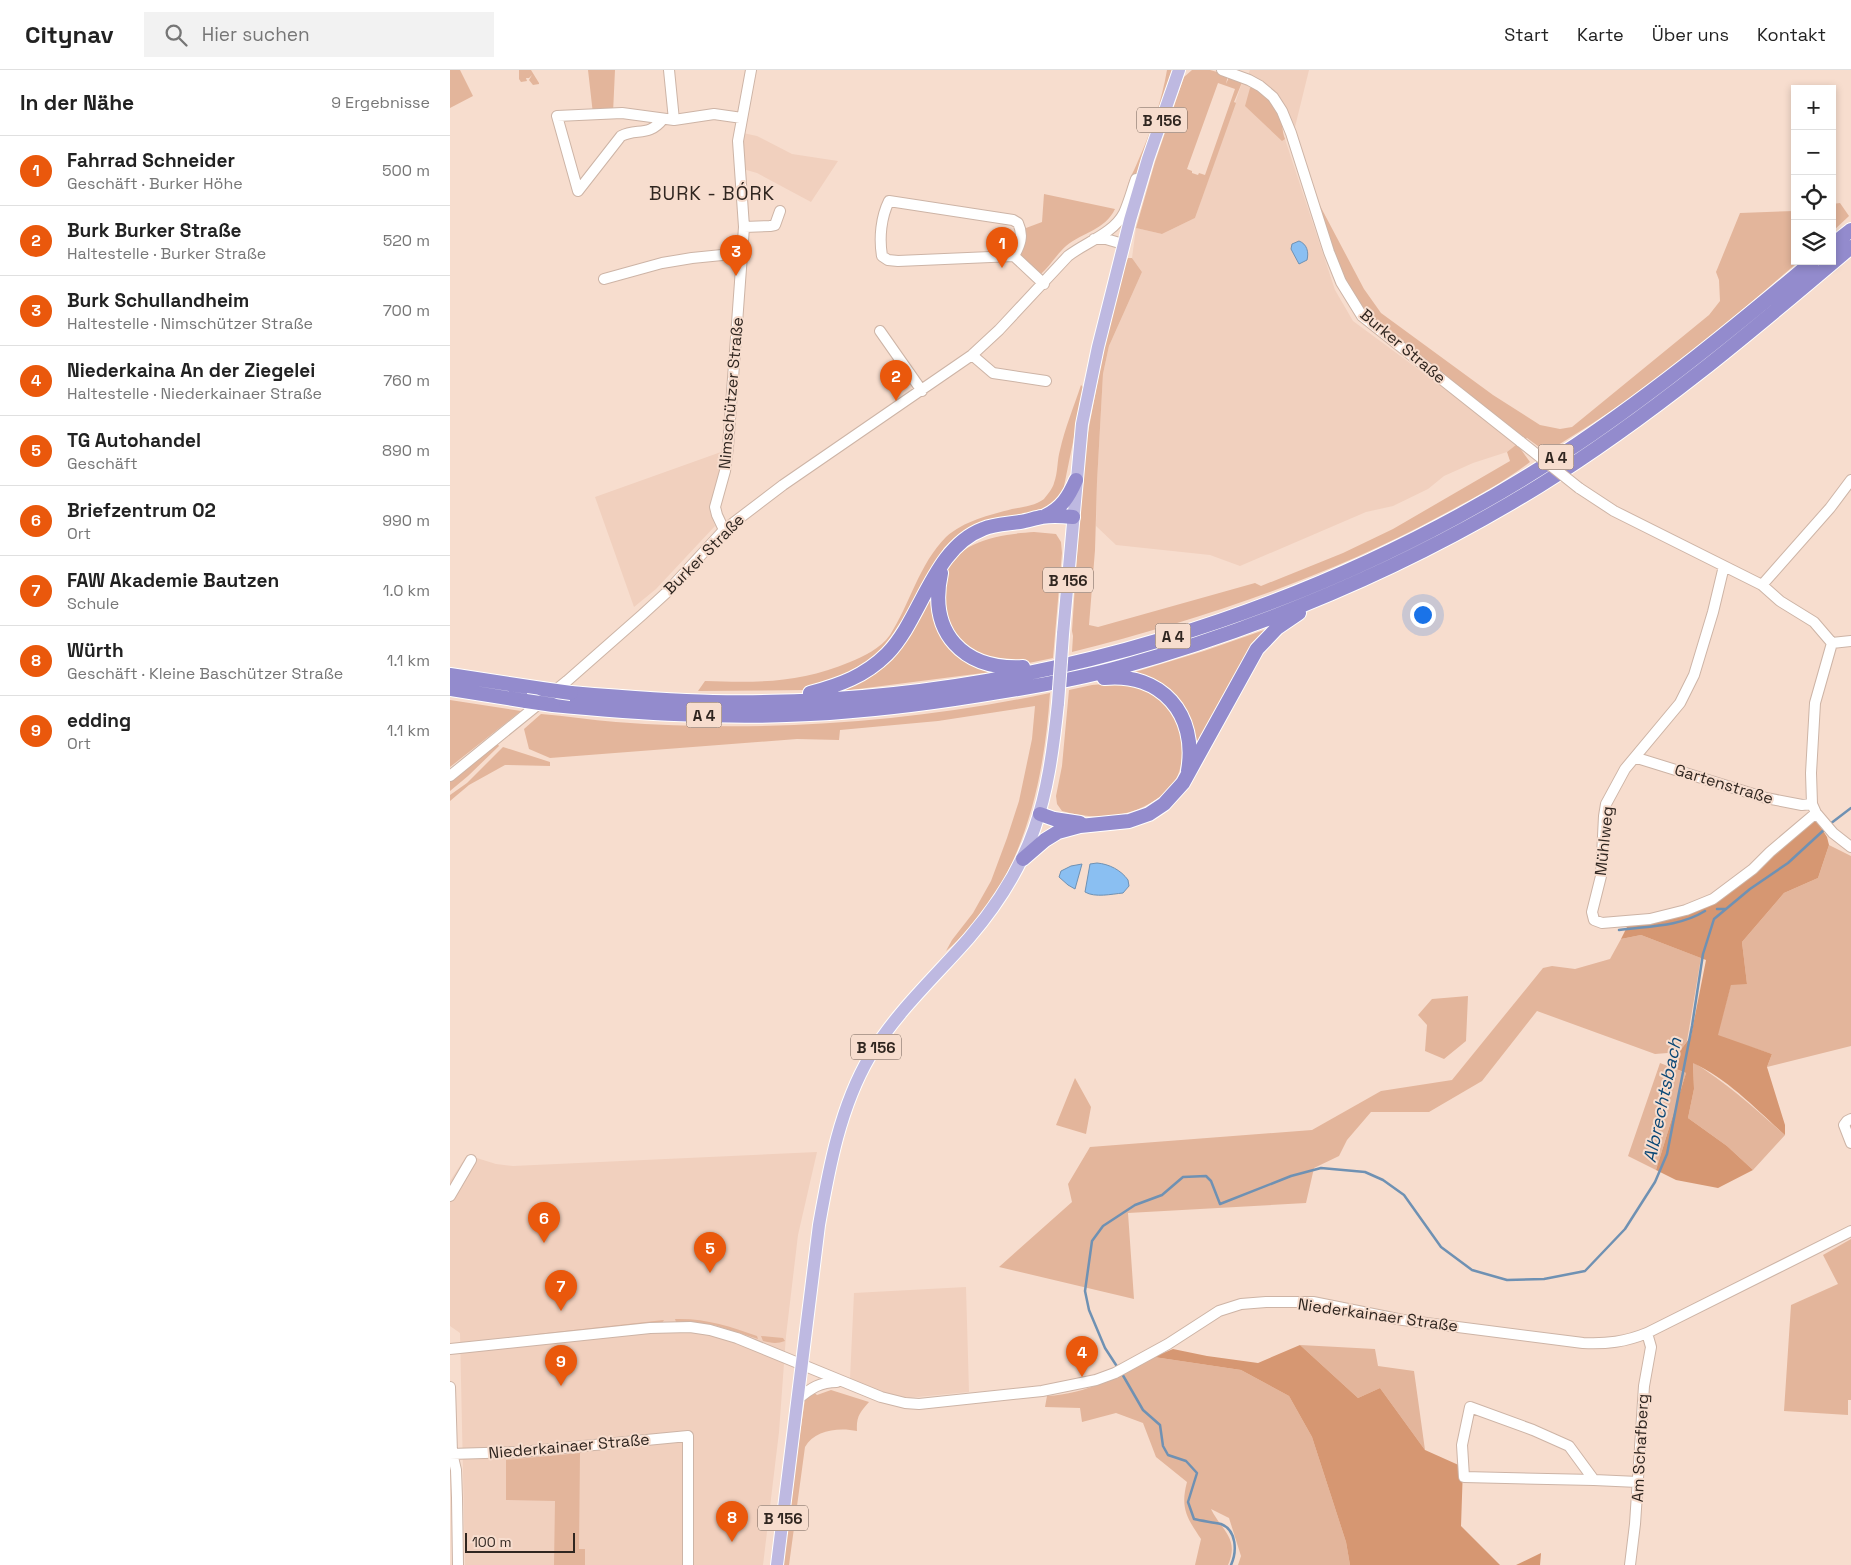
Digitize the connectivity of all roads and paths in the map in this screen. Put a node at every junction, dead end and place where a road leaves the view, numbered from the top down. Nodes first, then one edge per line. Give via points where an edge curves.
1 (669, 70) edge
2 (751, 70) edge
3 (1179, 70) edge
4 (1222, 70) edge
5 (742, 118) junction
6 (663, 119) junction
7 (674, 120) junction
8 (1148, 159) junction
9 (780, 211) dead end
10 (744, 227) junction
11 (1851, 230) edge
12 (1093, 239) junction
13 (1836, 242) edge
14 (1123, 244) junction
15 (1851, 247) edge
16 (742, 253) junction
17 (1014, 256) junction
18 (1808, 265) edge
19 (604, 279) dead end
20 (1044, 284) junction
21 (880, 331) dead end
22 (972, 355) junction
23 (1046, 381) dead end
24 (922, 391) junction
25 (1076, 480) junction
26 (1851, 480) edge
27 (1044, 516) junction
28 (1072, 521) junction
29 (1023, 522) junction
30 (724, 530) junction
31 (1724, 566) junction
32 (942, 567) junction
33 (1762, 585) junction
34 (1318, 599) junction
35 (1851, 641) edge
36 (1832, 644) junction
37 (1076, 662) junction
38 (450, 675) edge
39 (1054, 683) junction
40 (450, 689) edge
41 (783, 701) junction
42 (1637, 758) dead end
43 (1187, 774) junction
44 (450, 776) edge
45 (1814, 809) junction
46 (1040, 814) junction
47 (1093, 824) junction
48 (1851, 847) edge
49 (1023, 859) junction
50 (1851, 1119) edge
51 (1851, 1143) edge
52 (471, 1160) dead end
53 (450, 1196) edge
54 (1851, 1231) edge
55 (1647, 1333) junction
56 (450, 1349) edge
57 (802, 1366) junction
58 (844, 1383) junction
59 (450, 1387) edge
60 (798, 1399) junction
61 (451, 1453) edge
62 (1594, 1480) junction
63 (1638, 1482) junction
64 (458, 1565) edge
65 (688, 1565) edge
66 (777, 1565) edge
67 (1630, 1565) edge

1 - 7 street
2 - 5 street, Nimschützer Straße
3 - 8 main road, B 156
4 - 31 street, Burker Straße, bridge via 1260,86 1282,111 1340,282 1362,316 1579,488 1614,510
5 - 7 street via 714,114
5 - 10 street, Nimschützer Straße via 738,149
6 - 6 street via 622,114 557,116 578,191 620,136 648,131
6 - 7 street
8 - 12 street, Burker Straße via 1120,219
8 - 14 main road, B 156
9 - 10 street via 775,224
10 - 16 street, Nimschützer Straße
11 - 13 highway
12 - 14 street
12 - 20 street, Burker Straße via 1068,256
14 - 25 main road, B 156 via 1085,407
15 - 34 highway, A 4 via 1648,411 1572,464 1522,496 1438,542
16 - 19 street via 662,263
16 - 30 street, Nimschützer Straße via 728,447 716,507
17 - 17 street via 888,260 882,256 880,246 883,212 889,201 1013,220 1018,223 1022,236
17 - 20 street
18 - 37 highway, A 4 via 1639,400 1568,450 1455,518 1357,567 1268,603 1173,636
20 - 22 street, Burker Straße
21 - 24 street
22 - 23 street via 993,373
22 - 24 street, Burker Straße
24 - 30 street, Burker Straße via 783,485
25 - 27 highway via 1062,504
25 - 28 main road, B 156
26 - 33 street
27 - 28 highway
27 - 29 highway
28 - 29 highway
28 - 46 main road, B 156, bridge via 1058,703 1050,771
29 - 32 highway via 990,526 976,532 957,546
30 - 44 street, Burker Straße via 642,615
31 - 33 street, Burker Straße
31 - 45 street, Mühlweg via 1713,612 1680,703 1625,769 1608,801 1604,816 1601,876 1592,912 1594,920 1602,923 1650,919 1713,899 1753,869
32 - 37 highway via 937,593 940,618 951,639 969,656 1008,668
32 - 41 highway via 901,637 879,661 861,675 839,685
33 - 36 street, Burker Straße via 1780,601 1814,622
34 - 39 highway, A 4 via 1165,653
34 - 43 highway via 1277,628 1256,649
35 - 36 street
36 - 45 street via 1815,702 1811,772
37 - 41 highway, A 4 via 932,689
38 - 41 highway, A 4, bridge via 571,693 647,699
39 - 40 highway, A 4, bridge via 924,704 810,714 642,713 553,705
39 - 43 highway via 1121,677 1138,679 1160,690 1176,707 1186,729 1190,750
42 - 45 street, Gartenstraße via 1766,798
43 - 47 highway via 1171,798 1149,814 1129,821
45 - 48 street via 1833,833
46 - 47 highway
46 - 49 main road, B 156
47 - 49 highway via 1058,832
49 - 57 main road, B 156 via 988,915 895,1020 870,1057 850,1098 827,1179
50 - 51 street via 1844,1125
52 - 53 street
54 - 55 street, Niederkainaer Straße
55 - 58 street, Niederkainaer Straße via 1617,1342 1583,1343 1403,1320 1313,1302 1266,1302 1241,1304 1219,1311 1115,1373 1042,1391 919,1404 881,1397
55 - 63 street, Am Schafberg via 1651,1347 1644,1386
56 - 57 street, Niederkainaer Straße via 650,1328 690,1327 737,1338
57 - 58 street, Niederkainaer Straße
57 - 60 main road, B 156
58 - 60 street, Niederkainaer Straße via 826,1382 813,1386
59 - 61 street
60 - 66 main road, B 156
61 - 64 street via 456,1480
61 - 65 street, Niederkainaer Straße via 521,1452 688,1436
62 - 62 street via 1569,1446 1470,1407 1462,1445 1464,1477
62 - 63 street
63 - 67 street, Am Schafberg

